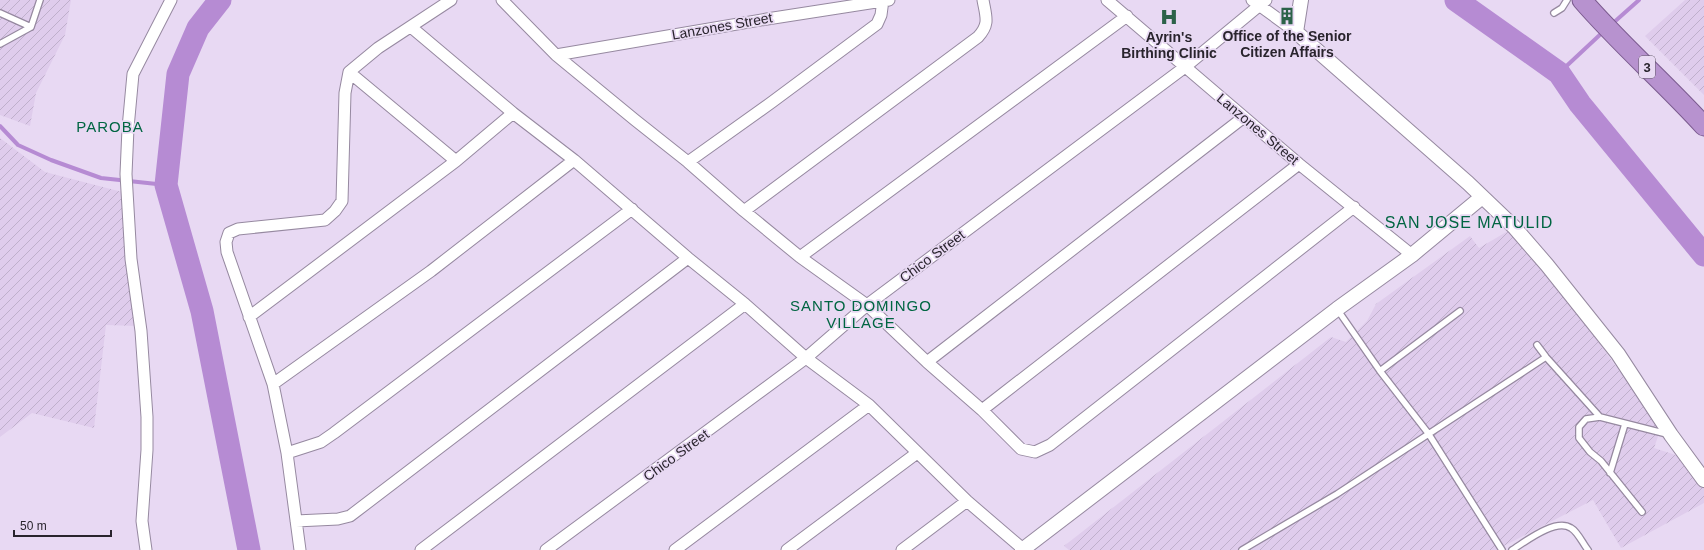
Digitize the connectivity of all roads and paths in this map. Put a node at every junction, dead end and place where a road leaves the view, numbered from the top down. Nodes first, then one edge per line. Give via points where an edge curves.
1 (40, 0) edge
2 (171, 0) edge
3 (451, 0) edge
4 (502, 0) edge
5 (883, 0) edge
6 (889, 0) edge
7 (983, 0) edge
8 (1107, 0) edge
9 (1301, 0) edge
10 (1567, 0) edge
11 (1582, 0) edge
12 (1259, 2) edge
13 (0, 12) edge
14 (1554, 13) dead end
15 (1127, 16) junction
16 (31, 27) junction
17 (411, 27) junction
18 (1296, 32) junction
19 (0, 44) edge
20 (556, 55) junction
21 (1185, 67) junction
22 (349, 72) junction
23 (513, 113) junction
24 (1244, 117) junction
25 (1704, 126) edge
26 (574, 160) junction
27 (456, 161) junction
28 (688, 162) junction
29 (1299, 164) junction
30 (1482, 197) junction
31 (1354, 207) junction
32 (632, 209) junction
33 (744, 211) junction
34 (1412, 255) junction
35 (800, 257) junction
36 (688, 258) junction
37 (745, 304) junction
38 (867, 305) junction
39 (1337, 309) junction
40 (1460, 311) dead end
41 (249, 317) junction
42 (1537, 345) dead end
43 (1546, 357) junction
44 (806, 358) junction
45 (927, 362) junction
46 (1380, 370) junction
47 (273, 384) junction
48 (869, 405) junction
49 (982, 410) junction
50 (1600, 417) junction
51 (1625, 424) junction
52 (1428, 433) junction
53 (1671, 435) junction
54 (287, 453) junction
55 (917, 453) junction
56 (1610, 473) junction
57 (1704, 480) edge
58 (967, 501) junction
59 (1642, 512) dead end
60 (296, 521) junction
61 (146, 550) edge
62 (300, 550) edge
63 (421, 550) edge
64 (546, 550) edge
65 (675, 550) edge
66 (787, 550) edge
67 (902, 550) edge
68 (1023, 550) edge
69 (1242, 550) edge
70 (1502, 550) edge
71 (1512, 550) edge
72 (1588, 550) edge

1 - 16 lane
2 - 61 street via 133,74 128,128 126,174 131,259 141,331 147,417 142,520
3 - 17 street
4 - 20 street
5 - 6 street, Lanzones Street
5 - 20 street, Lanzones Street
5 - 28 street via 877,24
7 - 33 street via 987,22 978,37
8 - 15 street, Lanzones Street
9 - 18 street
10 - 14 lane via 1562,8
11 - 25 highway, 3
12 - 18 street
12 - 21 street, Chico Street
13 - 16 lane
15 - 21 street, Lanzones Street
15 - 35 street
16 - 19 lane
17 - 22 street via 378,48
17 - 23 street
18 - 30 street
20 - 28 street
21 - 24 street, Lanzones Street
21 - 38 street, Chico Street
22 - 27 street
22 - 41 street via 344,100 342,201 335,211 324,220 238,229 229,233 226,242 227,252
23 - 26 street
23 - 27 street
24 - 29 street, Lanzones Street
24 - 45 street
26 - 32 street
26 - 47 street via 431,271
27 - 41 street
28 - 33 street
29 - 31 street, Lanzones Street
29 - 49 street
30 - 34 street
30 - 53 street via 1514,227 1547,265 1618,354
31 - 34 street, Lanzones Street
31 - 49 street via 1050,445 1035,452 1020,450
32 - 36 street
32 - 54 street via 334,433 321,442
33 - 35 street
34 - 39 street
35 - 38 street
36 - 37 street
36 - 60 street via 350,516 338,520
37 - 44 street
37 - 63 street
38 - 44 street, Chico Street
38 - 45 street
39 - 46 lane
39 - 68 street
40 - 46 lane
41 - 47 street
42 - 43 lane
43 - 50 lane
43 - 52 lane
44 - 48 street
44 - 64 street, Chico Street
45 - 49 street
46 - 52 lane
47 - 54 street
48 - 55 street
48 - 65 street
50 - 51 lane
50 - 56 lane via 1586,419 1579,427 1579,438
51 - 53 lane
51 - 56 lane
52 - 69 lane via 1337,494
52 - 70 lane
53 - 57 street
54 - 60 street
55 - 58 street
55 - 66 street
56 - 59 lane
58 - 67 street
58 - 68 street
60 - 62 street
71 - 72 lane via 1545,530 1566,526 1572,528

